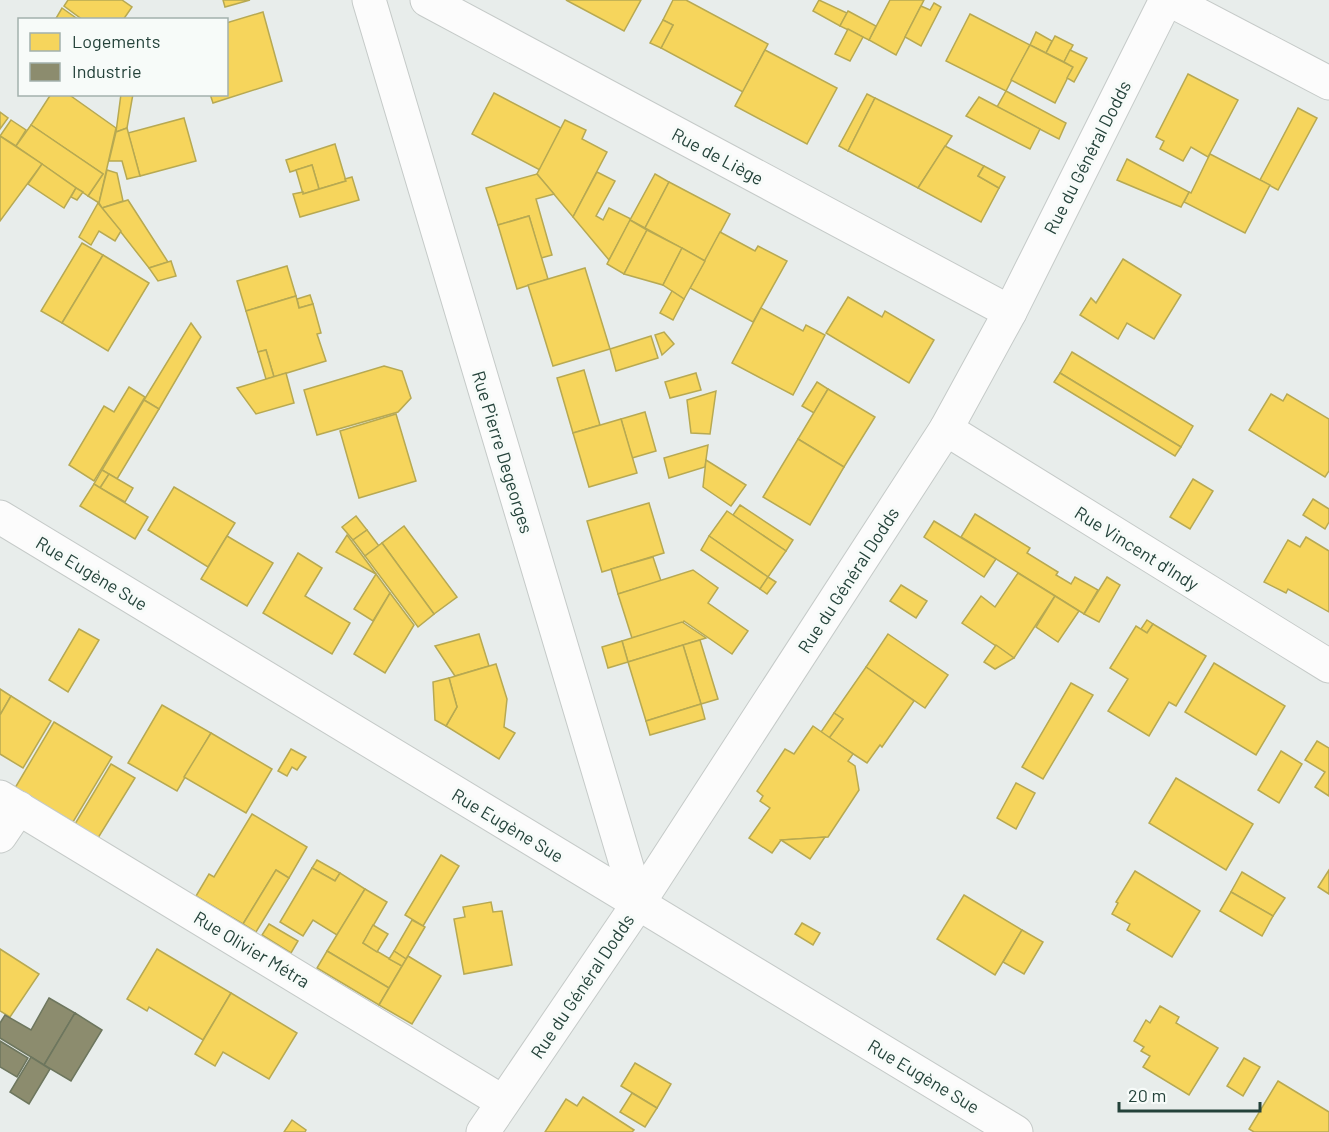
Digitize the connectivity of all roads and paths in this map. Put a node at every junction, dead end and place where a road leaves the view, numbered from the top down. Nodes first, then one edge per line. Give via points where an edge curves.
1 (369, 0) edge
2 (427, 0) edge
3 (1168, 0) edge
4 (1329, 83) edge
5 (1010, 312) junction
6 (946, 429) junction
7 (0, 517) edge
8 (1329, 666) edge
9 (9, 803) edge
10 (0, 836) edge
11 (638, 904) junction
12 (503, 1102) junction
13 (483, 1132) edge
14 (1016, 1132) edge

1 - 11 street, Rue Pierre Degeorges
2 - 5 street, Rue de Liège
3 - 4 street
3 - 5 street, Rue du Général Dodds
5 - 6 street, Rue du Général Dodds
6 - 8 street, Rue Vincent d'Indy
6 - 11 street, Rue du Général Dodds
7 - 11 street, Rue Eugène Sue
9 - 10 street
9 - 12 street, Rue Olivier Métra
11 - 12 street, Rue du Général Dodds
11 - 14 street, Rue Eugène Sue
12 - 13 street, Rue du Général Dodds

